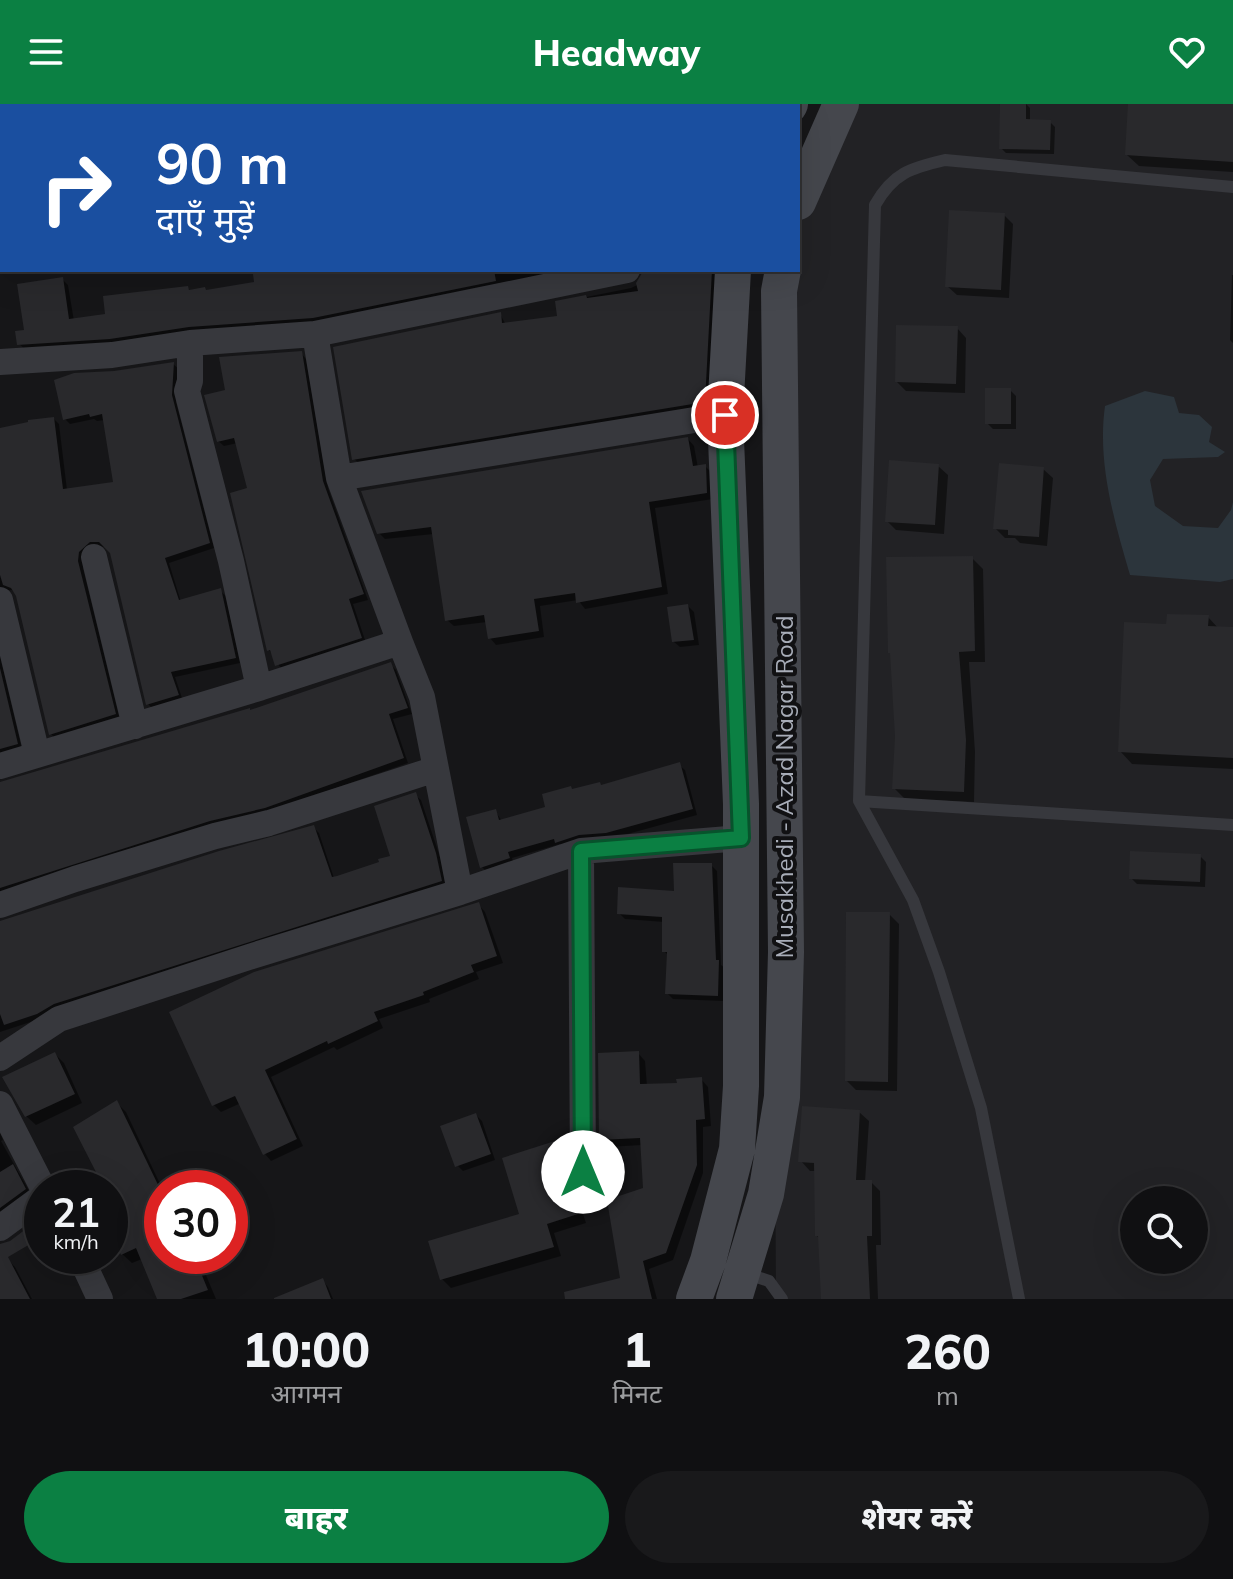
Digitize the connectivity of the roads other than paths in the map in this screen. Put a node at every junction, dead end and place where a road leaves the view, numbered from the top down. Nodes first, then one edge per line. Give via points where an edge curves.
1 (841, 104) edge
2 (1233, 187) edge
3 (800, 197) edge
4 (617, 272) edge
5 (733, 272) edge
6 (783, 272) edge
7 (315, 334) junction
8 (190, 343) junction
9 (0, 362) edge
10 (725, 415) junction
11 (339, 478) junction
12 (94, 557) dead end
13 (0, 600) edge
14 (400, 642) junction
15 (259, 688) junction
16 (135, 726) junction
17 (37, 754) junction
18 (0, 766) edge
19 (436, 769) junction
20 (783, 797) junction
21 (859, 801) junction
22 (741, 821) junction
23 (1233, 825) edge
24 (581, 851) junction
25 (460, 892) junction
26 (0, 905) edge
27 (0, 1058) edge
28 (0, 1104) edge
29 (34, 1170) edge
30 (583, 1172) dead end
31 (24, 1210) edge
32 (0, 1228) edge
33 (726, 1273) edge
34 (88, 1274) edge
35 (100, 1299) edge
36 (694, 1299) edge
37 (782, 1299) edge
38 (1019, 1299) edge

1 - 3 main road
2 - 21 lane via 945,160 911,168 885,187 875,205
4 - 7 street
5 - 10 main road
6 - 20 main road, Musakhedi - Azad Nagar Road
7 - 8 street
7 - 11 street
8 - 9 street via 112,355
8 - 15 street via 187,391
10 - 11 street
10 - 22 main road
11 - 14 street
12 - 16 street
13 - 17 street
14 - 15 street
14 - 19 street via 422,697
15 - 16 street
16 - 17 street
17 - 18 street
19 - 25 street
19 - 26 street
20 - 22 street
20 - 33 main road, Musakhedi - Azad Nagar Road via 782,1097 766,1194
21 - 23 lane
21 - 38 lane via 913,900 939,972 981,1108
22 - 24 street
22 - 33 main road via 741,1086
24 - 25 street
24 - 30 street
25 - 27 street via 59,1019
28 - 29 street
31 - 32 street
33 - 36 main road
33 - 37 lane via 769,1281
34 - 35 street

